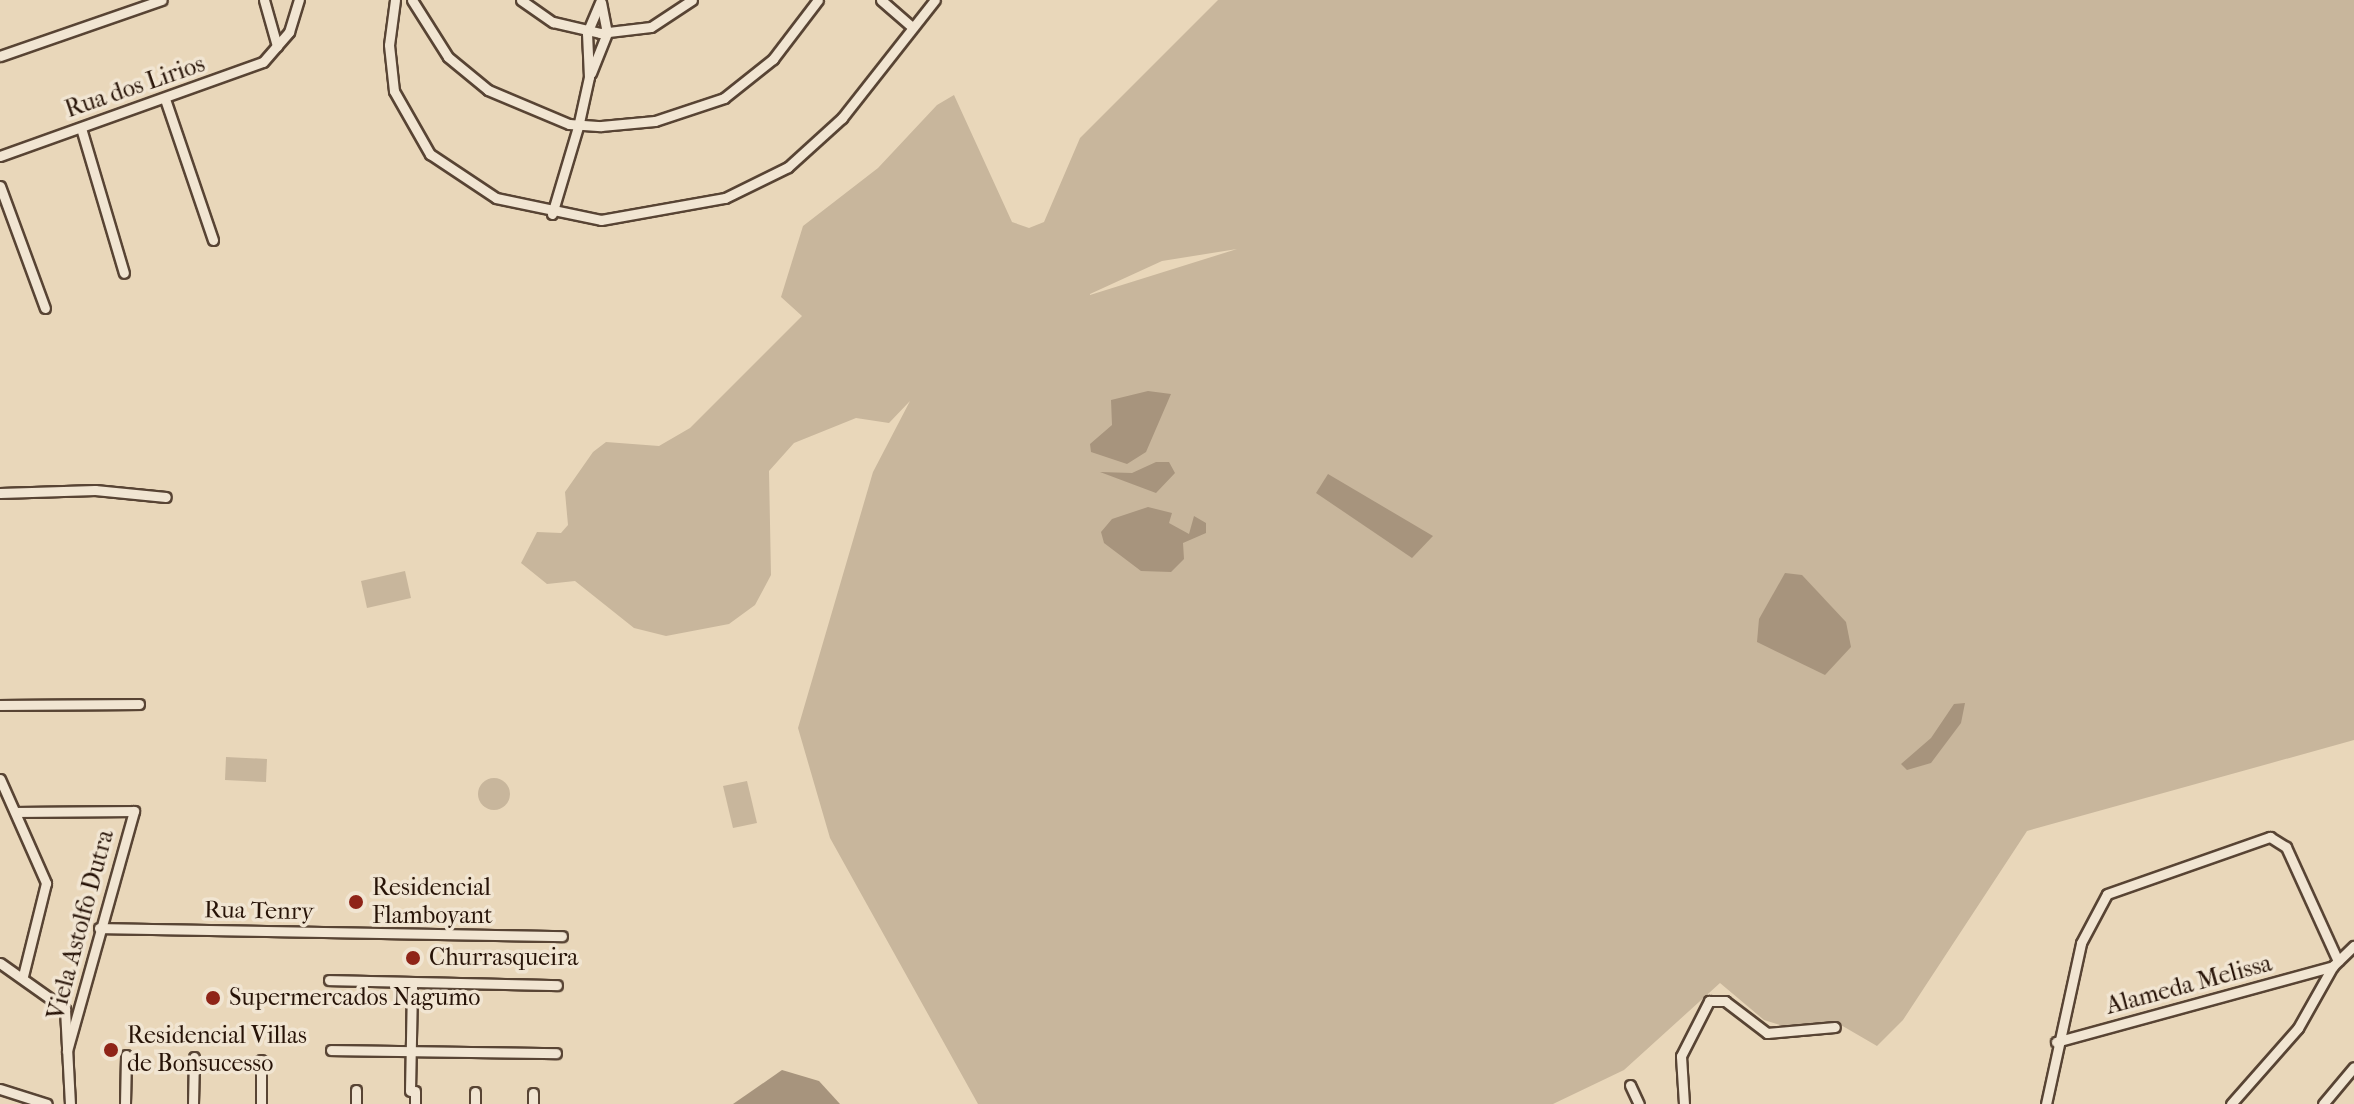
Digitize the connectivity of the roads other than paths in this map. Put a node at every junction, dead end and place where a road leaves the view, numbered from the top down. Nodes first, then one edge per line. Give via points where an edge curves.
1 (162, 0) edge
2 (264, 0) edge
3 (299, 0) edge
4 (395, 0) edge
5 (412, 0) edge
6 (521, 0) edge
7 (692, 0) edge
8 (818, 0) edge
9 (881, 0) edge
10 (600, 1) edge
11 (931, 3) edge
12 (912, 27) junction
13 (587, 33) junction
14 (607, 33) junction
15 (277, 46) junction
16 (0, 56) edge
17 (589, 77) junction
18 (165, 99) junction
19 (578, 125) junction
20 (81, 128) junction
21 (0, 156) edge
22 (0, 186) edge
23 (552, 214) junction
24 (213, 240) dead end
25 (124, 273) dead end
26 (45, 308) dead end
27 (0, 493) edge
28 (166, 497) dead end
29 (139, 704) dead end
30 (0, 705) edge
31 (0, 779) edge
32 (17, 812) junction
33 (99, 928) junction
34 (562, 936) dead end
35 (2354, 946) edge
36 (0, 963) edge
37 (2336, 964) junction
38 (23, 976) junction
39 (329, 980) dead end
40 (412, 982) junction
41 (557, 985) dead end
42 (1835, 1027) dead end
43 (2056, 1042) junction
44 (331, 1050) dead end
45 (67, 1051) junction
46 (411, 1051) junction
47 (556, 1053) dead end
48 (126, 1055) dead end
49 (194, 1057) dead end
50 (261, 1060) dead end
51 (2354, 1067) edge
52 (1630, 1085) dead end
53 (0, 1089) edge
54 (356, 1090) dead end
55 (475, 1092) dead end
56 (533, 1093) dead end
57 (18, 1101) edge
58 (47, 1104) edge
59 (70, 1104) edge
60 (125, 1104) edge
61 (193, 1104) edge
62 (261, 1104) edge
63 (356, 1104) edge
64 (415, 1104) edge
65 (475, 1104) edge
66 (533, 1104) edge
67 (1639, 1104) edge
68 (1684, 1104) edge
69 (2046, 1104) edge
70 (2231, 1104) edge
71 (2323, 1104) edge

1 - 16 street
2 - 15 street
3 - 15 street
4 - 23 street via 390,67 413,133 471,186
5 - 19 street via 448,57 488,90
6 - 13 street via 553,22
7 - 14 street via 651,27
8 - 19 street via 773,59 724,98 655,121
9 - 12 street
10 - 13 street
10 - 14 street
11 - 12 street
12 - 23 street via 842,118 761,184 642,216
13 - 14 street
13 - 17 street
14 - 17 street
15 - 18 street, Rua dos Lirios via 263,62
17 - 19 street
18 - 20 street, Rua dos Lirios
18 - 24 street
19 - 23 street
20 - 21 street, Rua dos Lirios
20 - 25 street
22 - 26 street
27 - 28 street via 95,490
29 - 30 street
31 - 32 street
32 - 33 street, Viela Astolfo Dutra via 134,811
32 - 38 street via 46,883
33 - 34 street, Rua Tenry
33 - 45 street, Viela Astolfo Dutra
35 - 37 street
36 - 38 street
37 - 43 street, Alameda Melissa
37 - 43 street via 2286,847 2270,837 2096,903
37 - 70 street via 2298,1028
38 - 45 street via 65,1009
39 - 40 street
40 - 41 street
40 - 46 street
42 - 68 street via 1767,1033 1725,1001 1709,1001 1681,1056
43 - 69 street
44 - 46 street
45 - 59 street
46 - 47 street
46 - 64 street
48 - 60 street
49 - 61 street
50 - 62 street
51 - 71 street
52 - 67 street
53 - 57 street
54 - 63 street
55 - 65 street
56 - 66 street
57 - 58 street

